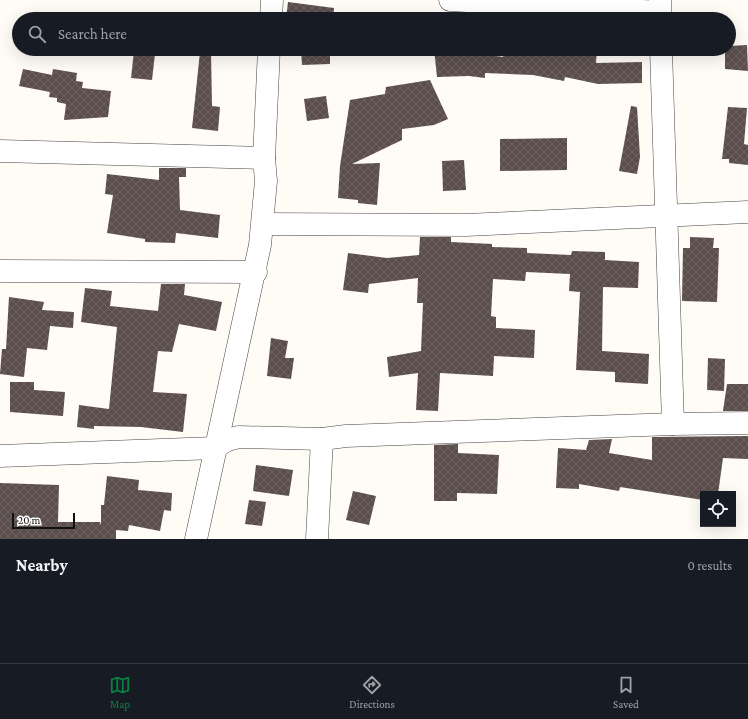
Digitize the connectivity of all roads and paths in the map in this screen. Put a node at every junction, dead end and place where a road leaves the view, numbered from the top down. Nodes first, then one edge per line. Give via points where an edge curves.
1 (272, 0) edge
2 (450, 0) edge
3 (660, 10) edge
4 (271, 12) edge
5 (269, 56) edge
6 (661, 56) edge
7 (0, 151) edge
8 (264, 158) junction
9 (748, 212) edge
10 (667, 216) junction
11 (263, 224) junction
12 (0, 272) edge
13 (256, 272) junction
14 (748, 423) edge
15 (673, 424) junction
16 (322, 440) junction
17 (215, 448) junction
18 (0, 456) edge
19 (196, 539) edge
20 (317, 539) edge

1 - 4 street
2 - 3 street
5 - 8 street
6 - 10 street
7 - 8 street
8 - 11 street via 266,181
9 - 10 street
10 - 11 street via 466,225
10 - 15 street
11 - 13 street
12 - 13 street
13 - 17 street
14 - 15 street
15 - 16 street via 346,436
16 - 17 street via 239,437 227,440
16 - 20 street
17 - 18 street
17 - 19 street

